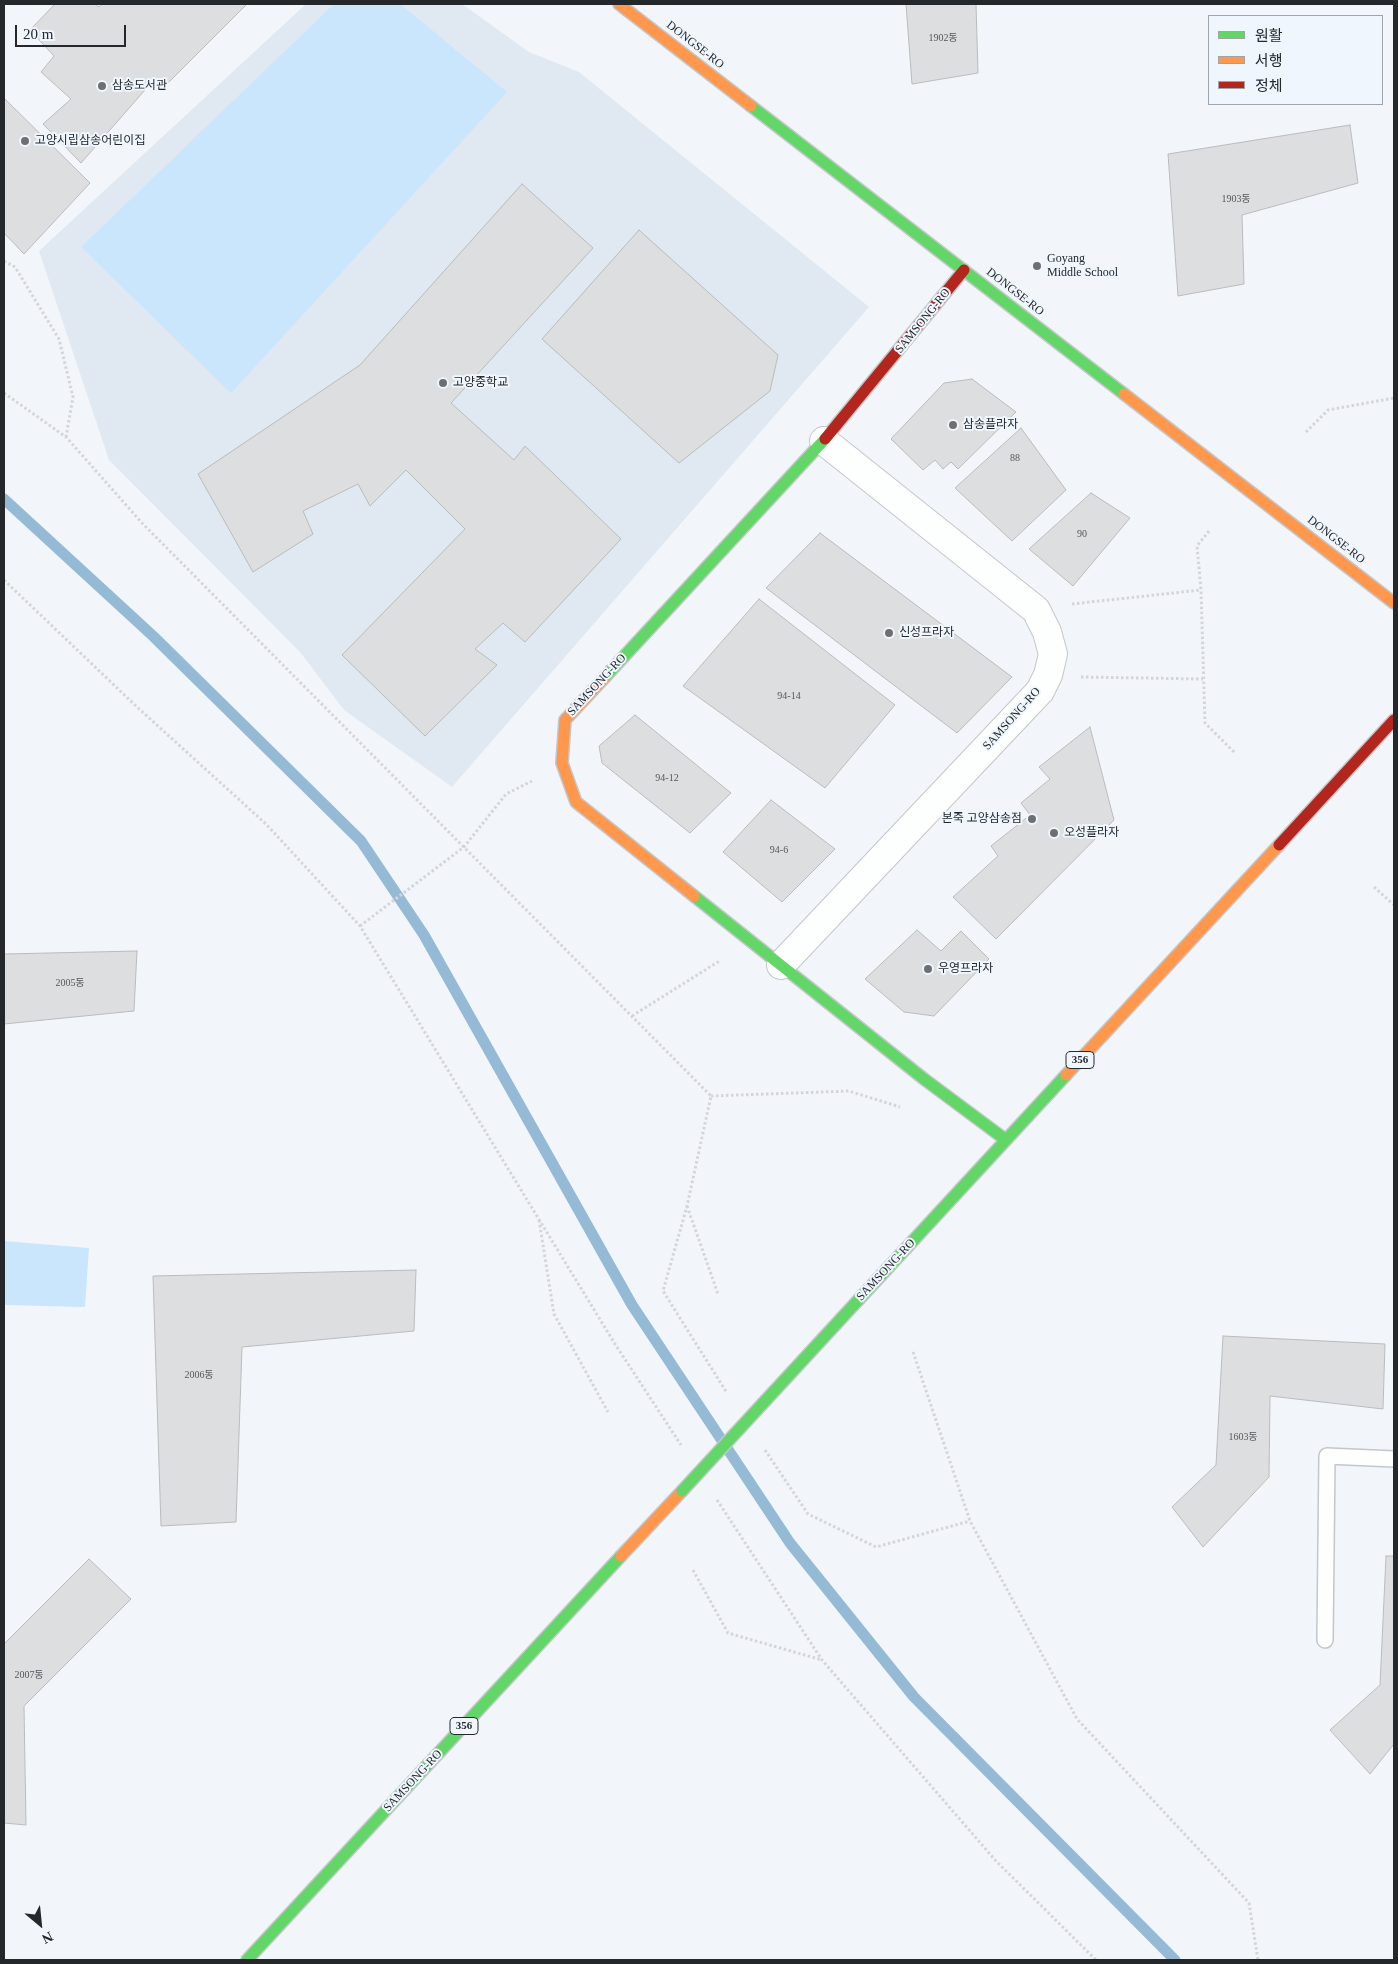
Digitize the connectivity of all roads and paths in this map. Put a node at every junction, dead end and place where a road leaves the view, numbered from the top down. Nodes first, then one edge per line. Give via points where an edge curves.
1 (619, 4) edge
2 (4, 261) edge
3 (964, 270) junction
4 (4, 393) edge
5 (1394, 398) edge
6 (1306, 432) dead end
7 (66, 436) junction
8 (824, 441) junction
9 (1209, 531) dead end
10 (4, 580) edge
11 (1201, 590) junction
12 (1394, 603) edge
13 (1072, 604) dead end
14 (1077, 677) dead end
15 (1203, 679) junction
16 (1394, 720) edge
17 (1234, 753) dead end
18 (535, 780) dead end
19 (464, 847) junction
20 (1374, 887) dead end
21 (1394, 905) edge
22 (360, 926) junction
23 (721, 960) dead end
24 (781, 965) junction
25 (632, 1016) junction
26 (710, 1096) junction
27 (900, 1107) dead end
28 (1006, 1140) junction
29 (687, 1206) junction
30 (539, 1218) junction
31 (718, 1294) dead end
32 (913, 1352) dead end
33 (731, 1399) dead end
34 (608, 1412) dead end
35 (762, 1446) dead end
36 (686, 1452) dead end
37 (1394, 1459) edge
38 (713, 1494) dead end
39 (970, 1521) junction
40 (693, 1570) dead end
41 (1326, 1640) dead end
42 (822, 1660) junction
43 (247, 1960) edge
44 (1096, 1960) edge
45 (1258, 1960) edge

1 - 3 main road, DONGSE-RO
2 - 7 path via 15,267 58,339 73,397
3 - 8 main road, SAMSONG-RO
3 - 12 main road, DONGSE-RO
4 - 7 path
5 - 6 path via 1328,410
7 - 19 path via 142,523
8 - 24 main road, SAMSONG-RO via 565,720 562,763 576,802
8 - 24 street, SAMSONG-RO via 1036,610 1053,654 1040,691
9 - 11 path via 1197,546
10 - 22 path via 266,824
11 - 13 path
11 - 15 path
14 - 15 path
15 - 17 path via 1205,723
16 - 28 main road, SAMSONG-RO / 356
18 - 19 path via 506,794
19 - 22 path
19 - 25 path
20 - 21 path
22 - 30 path
23 - 25 path
24 - 28 main road, SAMSONG-RO
25 - 26 path
26 - 27 path via 849,1091
26 - 29 path
28 - 43 main road, SAMSONG-RO / 356, bridge
29 - 31 path
29 - 33 path via 663,1292
30 - 34 path via 554,1314
30 - 36 path via 615,1344
32 - 39 path
35 - 39 path via 808,1514 876,1547
37 - 41 lane via 1327,1456
38 - 42 path
39 - 45 path via 1077,1719 1249,1903
40 - 42 path via 728,1633
42 - 44 path via 996,1861

